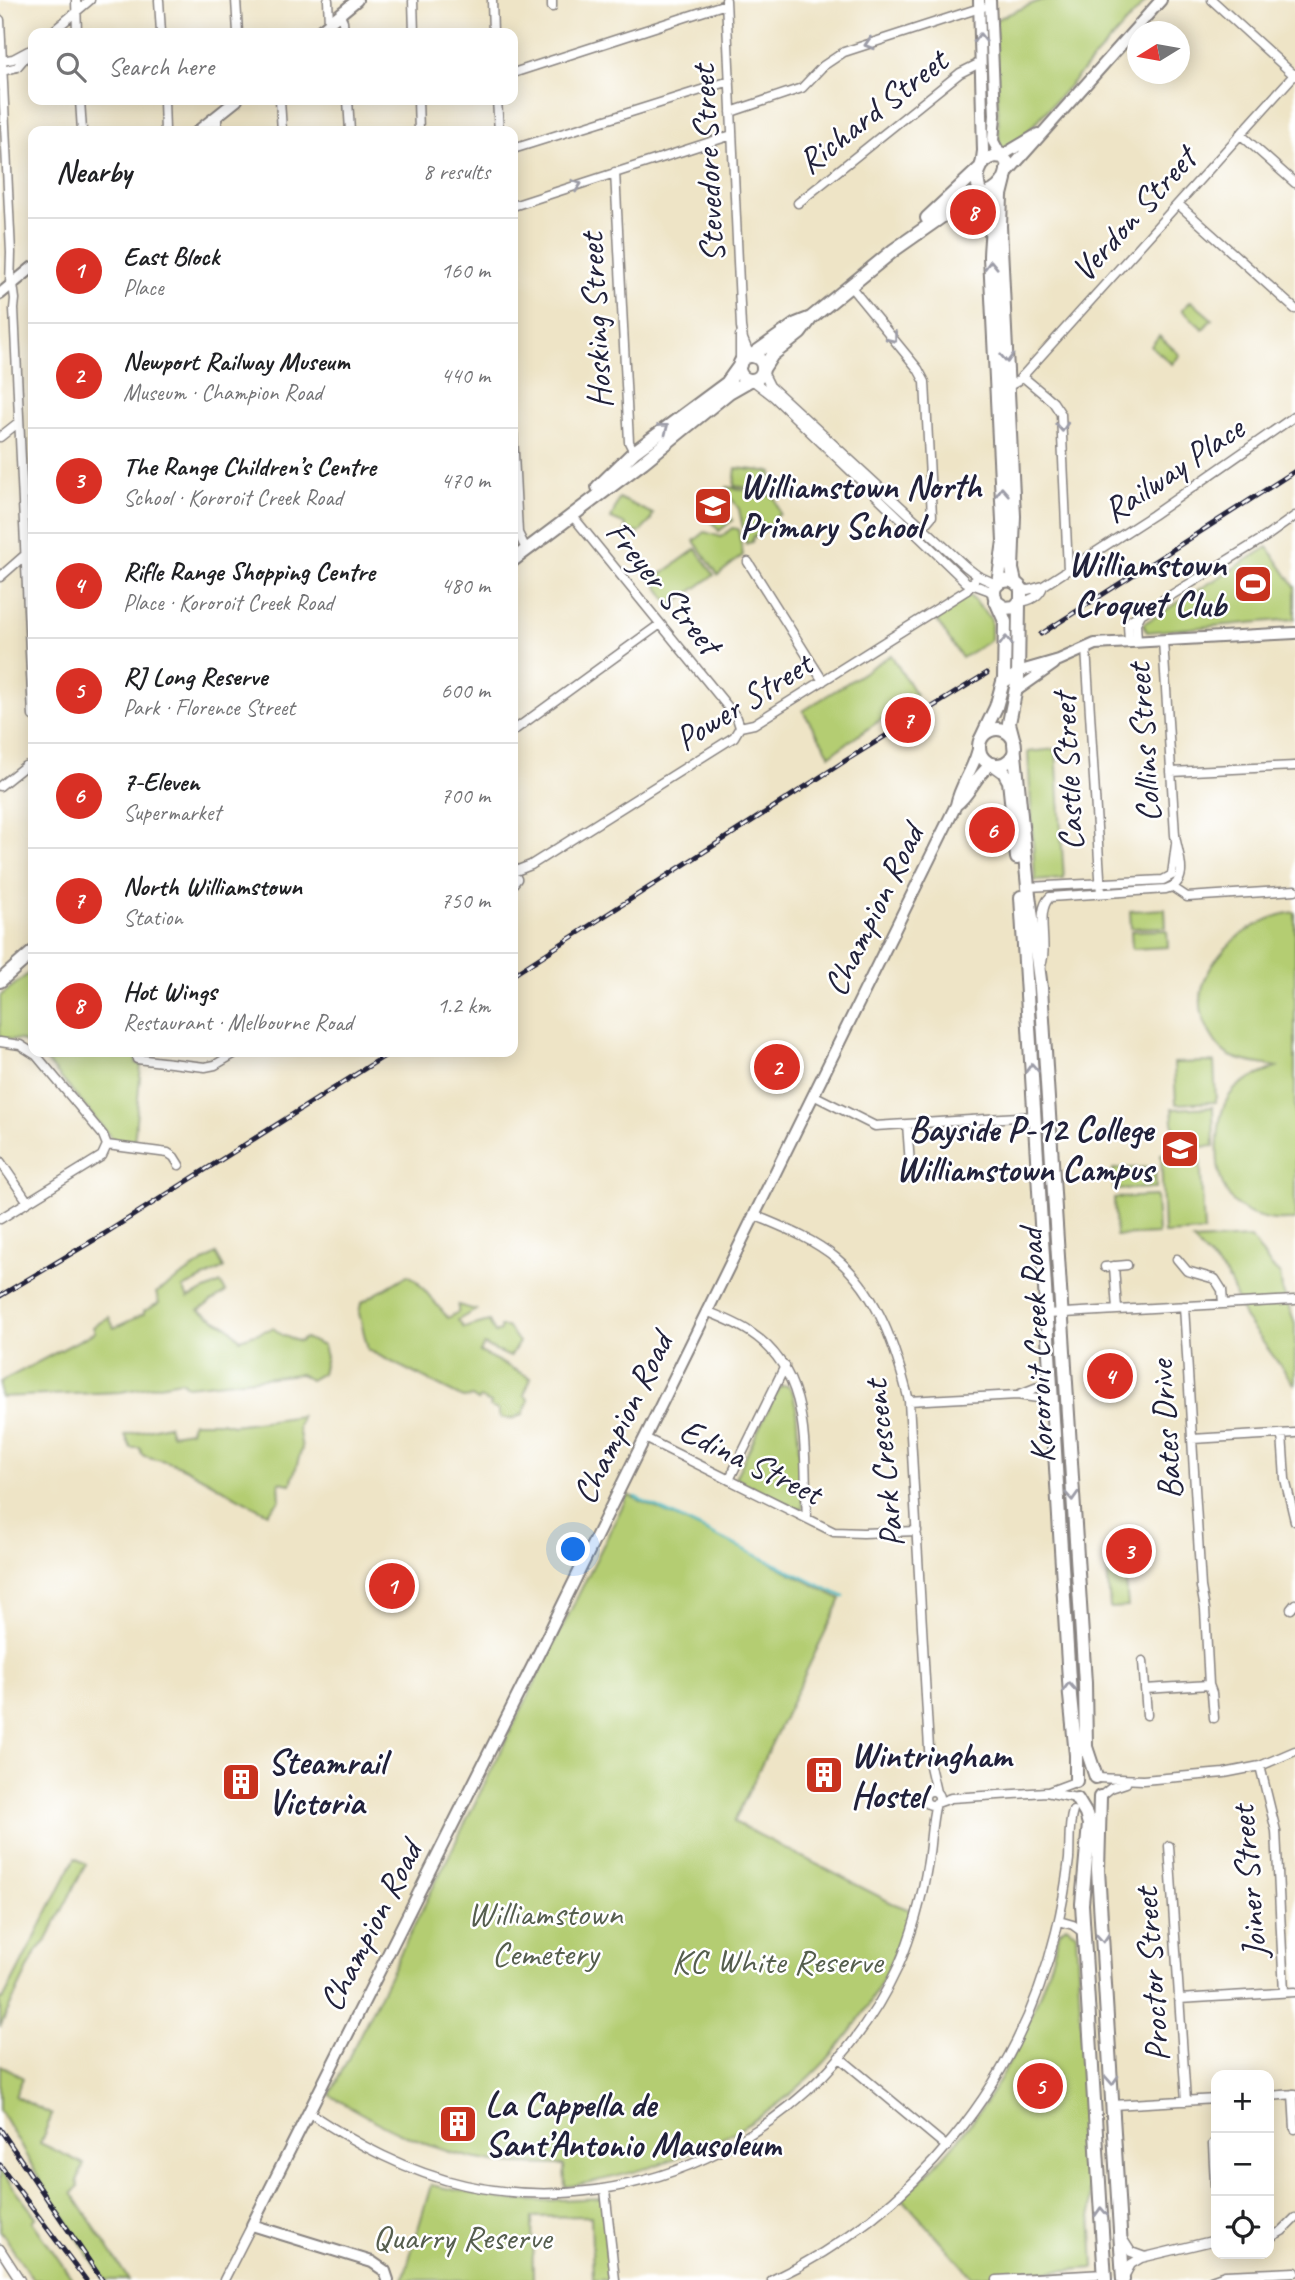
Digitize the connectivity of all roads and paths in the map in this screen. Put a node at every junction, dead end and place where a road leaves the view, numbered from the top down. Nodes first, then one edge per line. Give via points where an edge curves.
1 (76, 0) edge
2 (90, 0) edge
3 (159, 0) edge
4 (236, 0) edge
5 (328, 0) edge
6 (358, 0) edge
7 (413, 0) edge
8 (492, 0) edge
9 (990, 0) edge
10 (1161, 0) edge
11 (1212, 0) edge
12 (726, 2) edge
13 (979, 4) edge
14 (76, 12) junction
15 (340, 15) junction
16 (0, 20) edge
17 (329, 23) junction
18 (57, 28) edge
19 (77, 28) edge
20 (161, 28) edge
21 (238, 28) edge
22 (323, 28) edge
23 (344, 28) edge
24 (414, 28) edge
25 (493, 28) edge
26 (28, 51) edge
27 (28, 54) edge
28 (2, 61) junction
29 (980, 63) junction
30 (518, 70) edge
31 (3, 71) junction
32 (1295, 75) edge
33 (730, 81) junction
34 (80, 105) edge
35 (164, 105) edge
36 (231, 105) edge
37 (280, 105) edge
38 (348, 105) edge
39 (418, 105) edge
40 (497, 105) edge
41 (731, 112) junction
42 (217, 116) junction
43 (82, 126) edge
44 (165, 126) edge
45 (204, 126) edge
46 (217, 126) edge
47 (282, 126) edge
48 (350, 126) edge
49 (419, 126) edge
50 (499, 126) edge
51 (1045, 130) junction
52 (1240, 134) junction
53 (732, 135) junction
54 (518, 147) edge
55 (1001, 156) junction
56 (980, 168) junction
57 (615, 172) junction
58 (1005, 176) junction
59 (1295, 183) edge
60 (982, 195) junction
61 (798, 203) dead end
62 (518, 204) edge
63 (1178, 204) junction
64 (894, 250) junction
65 (11, 253) junction
66 (28, 270) edge
67 (28, 271) edge
68 (850, 286) junction
69 (6, 289) edge
70 (14, 309) junction
71 (1295, 309) edge
72 (811, 318) junction
73 (745, 360) junction
74 (763, 370) junction
75 (1022, 376) junction
76 (751, 380) junction
77 (1002, 386) junction
78 (1295, 416) edge
79 (19, 422) junction
80 (0, 437) edge
81 (638, 457) junction
82 (862, 476) junction
83 (571, 514) junction
84 (1295, 516) edge
85 (920, 530) junction
86 (518, 533) edge
87 (526, 549) junction
88 (28, 552) edge
89 (25, 555) junction
90 (518, 556) edge
91 (748, 562) dead end
92 (1068, 570) junction
93 (978, 576) junction
94 (0, 577) edge
95 (971, 585) junction
96 (1018, 585) junction
97 (1044, 586) junction
98 (996, 591) junction
99 (1020, 603) junction
100 (28, 615) edge
101 (659, 625) junction
102 (1295, 633) edge
103 (1163, 640) junction
104 (1133, 642) junction
105 (1086, 648) junction
106 (1059, 660) junction
107 (1018, 672) junction
108 (823, 681) junction
109 (1003, 683) junction
110 (1017, 690) junction
111 (518, 727) edge
112 (740, 727) junction
113 (980, 743) junction
114 (1014, 743) junction
115 (993, 764) junction
116 (28, 765) edge
117 (1295, 766) edge
118 (1171, 772) junction
119 (0, 786) edge
120 (956, 805) junction
121 (518, 874) edge
122 (1174, 881) junction
123 (1028, 887) junction
124 (1101, 888) junction
125 (1295, 890) edge
126 (28, 956) edge
127 (1039, 973) junction
128 (1, 980) edge
129 (1027, 981) junction
130 (0, 1042) edge
131 (28, 1049) edge
132 (38, 1057) edge
133 (229, 1057) edge
134 (137, 1059) dead end
135 (813, 1095) junction
136 (1035, 1116) junction
137 (907, 1125) junction
138 (107, 1145) junction
139 (0, 1161) edge
140 (179, 1165) dead end
141 (911, 1178) dead end
142 (28, 1202) junction
143 (754, 1215) junction
144 (0, 1219) edge
145 (1177, 1259) dead end
146 (1127, 1265) dead end
147 (1295, 1300) edge
148 (1223, 1304) junction
149 (1184, 1306) junction
150 (1117, 1310) junction
151 (706, 1311) junction
152 (1062, 1313) junction
153 (1047, 1314) junction
154 (785, 1366) junction
155 (1051, 1382) junction
156 (1066, 1389) junction
157 (1017, 1395) junction
158 (909, 1401) junction
159 (1052, 1403) junction
160 (1282, 1433) junction
161 (1295, 1433) edge
162 (645, 1438) junction
163 (1192, 1439) junction
164 (729, 1480) junction
165 (807, 1518) junction
166 (1295, 1521) edge
167 (917, 1531) junction
168 (1143, 1661) dead end
169 (1209, 1685) junction
170 (1145, 1689) junction
171 (1147, 1715) dead end
172 (1214, 1718) dead end
173 (1295, 1751) edge
174 (1260, 1766) junction
175 (1097, 1777) junction
176 (1143, 1780) junction
177 (1076, 1781) junction
178 (1046, 1792) junction
179 (1101, 1796) junction
180 (933, 1798) junction
181 (1075, 1803) junction
182 (1168, 1846) dead end
183 (1082, 1911) junction
184 (1059, 1921) junction
185 (1084, 1933) junction
186 (1295, 1992) edge
187 (1284, 1993) junction
188 (1179, 1999) junction
189 (839, 2057) junction
190 (1294, 2094) edge
191 (1274, 2096) edge
192 (1211, 2099) edge
193 (1186, 2101) junction
194 (1113, 2105) junction
195 (308, 2112) junction
196 (1295, 2129) edge
197 (947, 2147) junction
198 (604, 2190) junction
199 (1295, 2218) edge
200 (252, 2225) junction
201 (1274, 2235) edge
202 (1121, 2236) junction
203 (1211, 2240) edge
204 (1, 2252) edge
205 (1145, 2256) junction
206 (1295, 2272) edge
207 (1105, 2277) edge
208 (1123, 2279) edge
209 (20, 2280) edge
210 (224, 2280) edge
211 (388, 2280) edge
212 (615, 2280) edge
213 (772, 2280) edge
214 (997, 2280) edge
215 (1211, 2280) edge

1 - 14 street
2 - 14 street
3 - 20 street
4 - 21 street
5 - 17 street
6 - 15 street
7 - 24 street
8 - 25 street
9 - 13 street
9 - 55 street via 993,141
10 - 51 street
11 - 32 street
12 - 30 street
12 - 33 street, Stevedore Street
29 -> 13 street
13 -> 41 street via 844,52 822,66 802,88
14 - 18 street
14 - 19 street
15 - 17 street
15 - 23 street
16 - 28 street
17 - 22 street
26 - 28 street
27 - 31 street via 17,67
28 - 31 street
29 - 56 street
29 - 61 street, Richard Street via 960,73
31 - 65 street
32 - 52 street, Verdon Street
33 - 41 street, Stevedore Street
33 - 54 street
34 - 43 street
35 - 44 street
36 - 42 street
37 - 47 street
38 - 48 street
39 - 49 street
40 - 50 street
41 - 53 street, Stevedore Street
42 - 45 street
42 - 46 street
51 - 55 street
51 - 58 street
52 - 59 street
52 - 63 street, Verdon Street
53 - 57 street
53 - 73 street, Stevedore Street
55 - 56 main road via 989,158
55 - 58 main road via 1008,164
56 - 60 main road
56 - 64 main road
62 -> 57 street
57 - 81 street, Hosking Street via 629,442
58 - 60 main road via 997,189
58 -> 77 main road via 1000,226
60 - 64 main road via 961,203
77 -> 60 main road via 990,213
63 - 71 street
63 - 75 street, Verdon Street
64 - 68 main road
65 - 66 street via 15,266
65 - 69 street
67 - 69 street
68 - 72 main road
68 -> 85 street via 925,382 932,513
69 - 70 street
69 - 70 street via 15,299
70 - 79 street
72 - 73 main road
72 - 74 main road via 800,334 772,355
73 - 74 main road via 760,361
73 - 76 main road via 741,375
81 -> 73 main road via 724,386
74 - 76 main road
74 - 82 street via 770,386
75 - 77 street, Verdon Street
75 -> 92 street via 1054,402 1061,414
76 - 81 main road
76 - 82 street
77 - 96 main road via 1015,540 1012,566
98 -> 77 main road via 1004,541
78 - 92 street, Railway Place
79 - 80 street
79 - 89 street
81 - 83 main road
82 - 85 street
83 - 87 main road
83 - 101 street, Freyer Street
84 - 104 street via 1129,622
85 - 93 street
85 - 95 street
86 - 87 street
87 - 90 main road
88 - 89 street
89 - 94 street
89 - 100 street
91 - 108 street
92 - 97 street, Railway Place
93 - 95 street, Power Street
93 - 98 street
95 - 98 street
95 - 108 street, Power Street
96 - 97 street, Railway Place via 1028,590
96 - 98 main road via 1007,580
96 - 99 main road
97 - 99 street, Railway Place
98 - 99 main road via 1001,607
109 -> 98 main road via 1005,622
99 - 107 main road, Kororoit Creek Road
101 - 111 street
101 - 112 street, Freyer Street
102 - 103 street
103 - 104 street
103 - 118 street, Collins Street
104 - 105 street
105 - 106 street
105 - 124 street, Castle Street
106 - 107 street
106 - 110 street
107 - 109 street
107 - 110 main road, Kororoit Creek Road
108 - 112 street, Power Street via 754,724
109 - 113 main road
110 - 114 main road, Kororoit Creek Road via 1009,723
112 - 121 street, Power Street via 734,737
113 - 114 main road via 986,732 997,729 1008,733
113 - 115 main road via 983,757
113 - 120 street, Champion Road
114 - 115 main road via 1010,759
114 - 123 main road, Kororoit Creek Road
115 - 120 street, Champion Road via 979,773
115 - 129 main road, Kororoit Creek Road via 1004,772 1010,785
116 - 119 street
117 - 118 street
118 - 122 street, Collins Street
120 - 135 street, Champion Road
122 - 124 street
122 - 125 street via 1193,895
123 - 124 street
123 - 127 main road, Kororoit Creek Road
124 - 127 street via 1055,895 1045,902
126 - 128 main road
127 - 129 main road
127 - 152 main road, Kororoit Creek Road
136 -> 129 main road, Kororoit Creek Road
130 - 131 street
132 - 138 street
133 - 134 street via 205,1067
135 - 137 street via 875,1126
135 - 143 street, Champion Road
136 - 137 street
136 - 153 main road, Kororoit Creek Road
137 - 141 street
138 - 140 street via 168,1153
138 - 142 street via 102,1156
139 - 142 street
142 - 144 street
143 - 151 street, Champion Road
143 - 158 street, Park Crescent via 837,1258 866,1292 900,1361
145 - 148 street via 1181,1271 1214,1279 1222,1289
146 - 150 street via 1110,1266
147 - 148 street
148 - 149 street
149 - 150 street
149 - 163 street, Bates Drive
150 - 152 street
151 - 154 street via 749,1331
151 - 162 street, Champion Road
152 - 153 street
152 - 156 main road, Kororoit Creek Road
153 - 155 main road, Kororoit Creek Road
154 - 164 street
154 - 165 street via 801,1413
155 - 157 street
155 - 159 main road, Kororoit Creek Road
156 - 159 main road
156 -> 175 main road, Kororoit Creek Road via 1086,1747
157 - 158 street
157 - 159 street
158 - 167 street, Park Crescent
177 -> 159 main road, Kororoit Creek Road
160 - 161 street
160 - 163 street
160 - 166 street via 1285,1479
162 - 164 street, Edina Street
162 - 195 street, Champion Road
163 - 169 street, Bates Drive
164 - 165 street, Edina Street
165 - 167 street, Edina Street via 839,1533
167 - 180 street, Park Crescent
168 - 170 street
169 - 170 street
169 - 172 street, Bates Drive
170 - 171 street
173 - 174 street
174 - 176 street
174 - 187 street, Joiner Street via 1276,1831
175 - 176 street
175 - 177 main road via 1085,1775
175 - 179 main road
176 - 179 street via 1119,1785
177 - 178 street
177 - 181 main road
178 - 180 street
178 - 181 street
179 - 181 main road via 1091,1804
179 -> 194 main road via 1098,1870
180 - 189 street via 920,1903 911,1935 879,2001
181 - 183 main road via 1089,1824
181 - 184 street
182 - 188 street, Proctor Street
183 - 184 street
183 - 185 main road
184 - 185 street
184 - 197 street via 1025,2027 978,2108
207 -> 185 main road
186 - 187 street
187 - 188 street
188 - 193 street, Proctor Street
189 - 197 street
189 - 198 street via 782,2113 740,2141 688,2166
190 - 191 street
190 - 196 street
192 - 193 street
193 - 194 street
194 - 202 main road
195 - 198 street via 413,2170 464,2185 540,2194
195 - 200 street, Champion Road
197 - 213 street via 869,2222
198 - 212 street
199 - 201 street
200 - 210 street, Champion Road
200 - 211 street via 372,2262 385,2271
202 - 205 street via 1131,2252
202 - 208 main road
203 - 205 street
204 - 209 street
205 - 208 street via 1133,2262
206 - 215 street via 1222,2275
207 - 214 street

